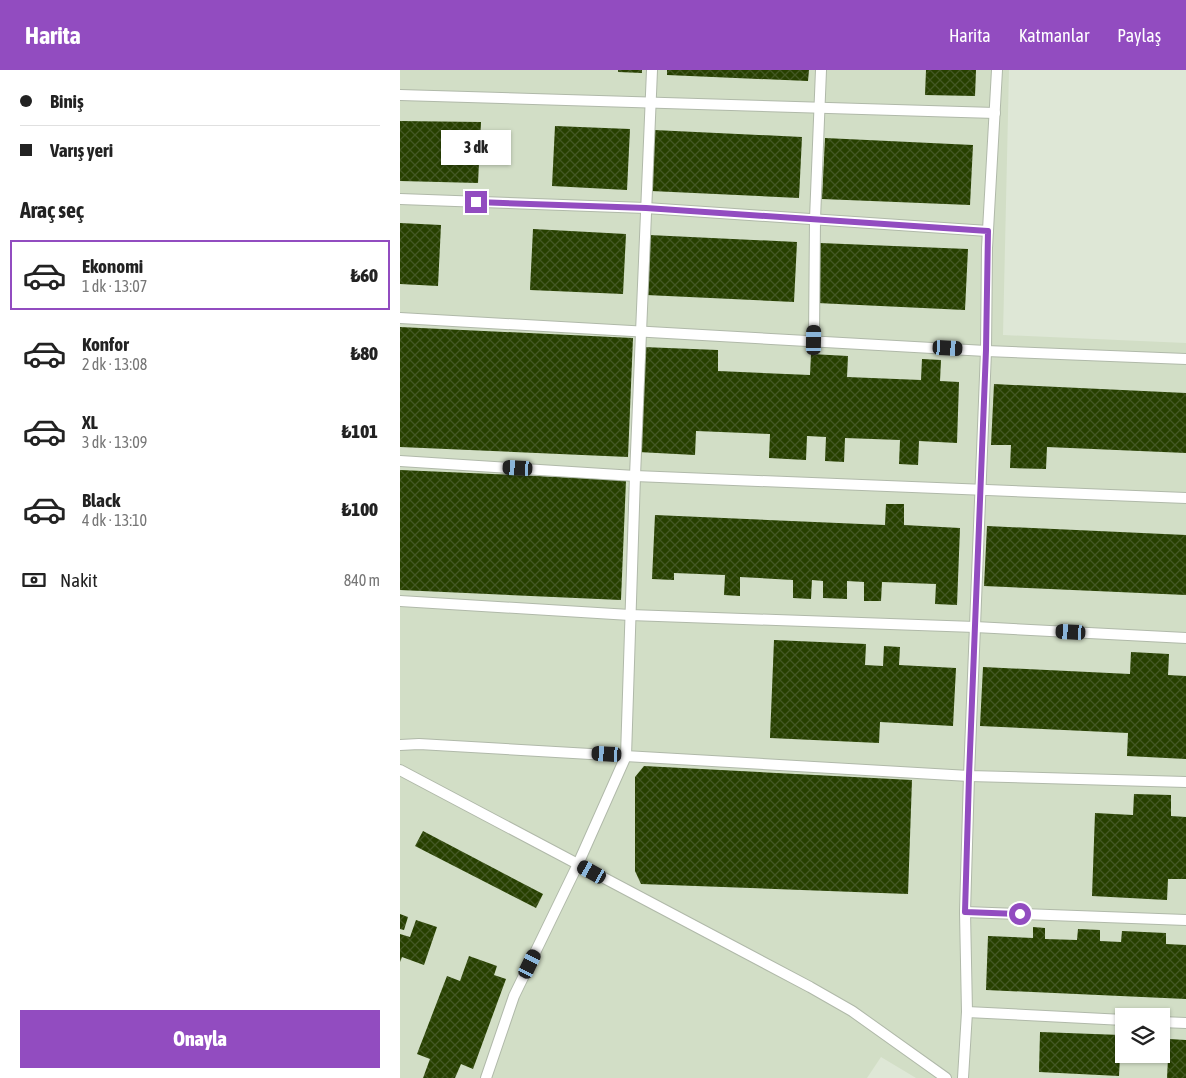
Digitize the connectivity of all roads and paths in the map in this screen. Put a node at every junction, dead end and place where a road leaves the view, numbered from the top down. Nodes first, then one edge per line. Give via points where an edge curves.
1 (652, 70) edge
2 (821, 70) edge
3 (997, 70) edge
4 (400, 95) edge
5 (651, 102) junction
6 (819, 107) junction
7 (995, 113) junction
8 (400, 199) edge
9 (646, 208) junction
10 (816, 220) junction
11 (988, 231) junction
12 (400, 318) edge
13 (641, 330) junction
14 (814, 340) junction
15 (986, 350) junction
16 (1186, 360) edge
17 (400, 462) edge
18 (635, 476) junction
19 (981, 490) junction
20 (1186, 498) edge
21 (400, 601) edge
22 (630, 615) junction
23 (975, 627) junction
24 (1186, 638) edge
25 (400, 746) edge
26 (626, 756) junction
27 (400, 770) edge
28 (969, 776) junction
29 (1186, 782) edge
30 (578, 864) junction
31 (965, 912) junction
32 (1186, 920) edge
33 (967, 1012) junction
34 (1115, 1020) edge
35 (1170, 1022) edge
36 (1186, 1023) edge
37 (486, 1078) edge
38 (946, 1078) edge
39 (963, 1078) edge

1 - 5 street
2 - 6 street
3 - 7 street
4 - 5 street
5 - 6 street
5 - 9 street
6 - 7 street
6 - 10 street
7 - 11 street
8 - 9 street
9 - 10 street
9 - 13 street
10 - 11 street
10 - 14 street
11 - 15 street
12 - 13 street
13 - 14 street
13 - 18 street
14 - 15 street
15 - 16 street
15 - 19 street
17 - 18 street
18 - 19 street
18 - 22 street
19 - 20 street
19 - 23 street
21 - 22 street
22 - 23 street
22 - 26 street
23 - 24 street
23 - 28 street
25 - 26 street via 419,744
26 - 28 street
26 - 30 street
27 - 30 street
28 - 29 street
28 - 31 street
30 - 37 street via 514,996
30 - 38 street via 852,1011
31 - 32 street
31 - 33 street
33 - 34 street
33 - 39 street
35 - 36 street

